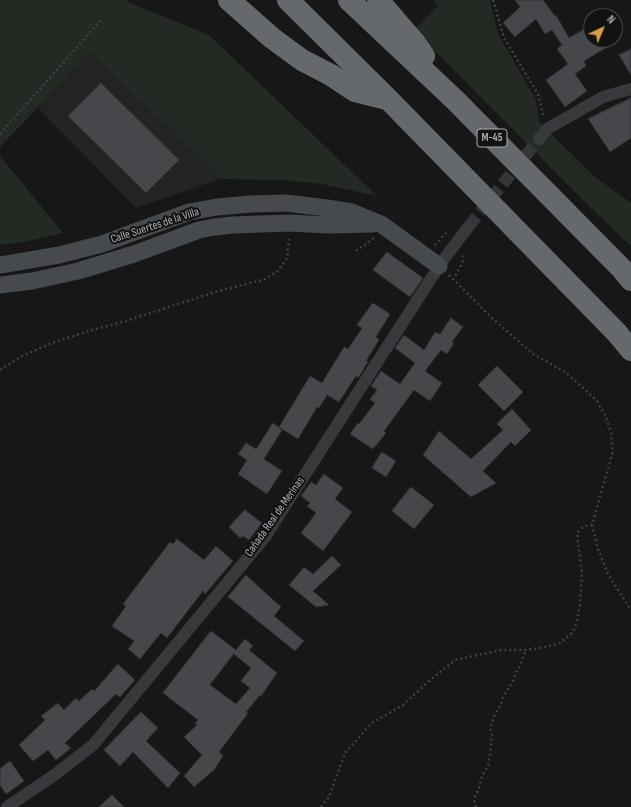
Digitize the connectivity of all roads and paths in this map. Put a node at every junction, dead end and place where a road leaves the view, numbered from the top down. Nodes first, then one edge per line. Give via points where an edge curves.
1 (229, 0) edge
2 (288, 0) edge
3 (349, 0) edge
4 (378, 0) edge
5 (493, 0) edge
6 (101, 20) dead end
7 (631, 88) edge
8 (388, 99) junction
9 (454, 100) junction
10 (547, 129) junction
11 (0, 134) edge
12 (539, 139) tunnel mouth
13 (381, 224) junction
14 (469, 226) tunnel mouth
15 (451, 228) dead end
16 (289, 239) dead end
17 (430, 250) dead end
18 (0, 265) edge
19 (439, 266) junction
20 (631, 280) edge
21 (0, 285) edge
22 (631, 350) edge
23 (0, 370) edge
24 (592, 525) junction
25 (631, 610) edge
26 (526, 650) junction
27 (7, 807) edge
28 (321, 807) edge
29 (476, 807) edge

1 - 8 highway via 272,38 302,60 355,91
2 - 8 highway
3 - 9 highway, M-45
4 - 9 highway via 415,43
5 - 10 path via 504,38 538,94
6 - 11 path
7 - 10 street via 603,97
8 - 22 highway
9 - 20 highway, M-45
10 - 12 street
13 - 18 main road, Calle Suertes de la Villa via 352,212 292,203 224,206 189,212 102,244 59,255
13 - 19 main road, Calle Suertes de la Villa
13 - 21 main road, Calle Suertes de la Villa via 215,227 199,230 78,271
14 - 19 street, Cañada Real de Merinas
15 - 17 path
16 - 23 path via 287,258 278,271 265,279 52,343 22,356
19 - 24 path via 533,354 565,372 597,401 611,432 613,452
19 - 27 street, Cañada Real de Merinas via 264,537 93,745
24 - 25 path via 609,576
24 - 26 path via 584,526 577,533 582,575 580,604 573,632 560,643
26 - 28 path via 501,650 455,660 403,705 372,723 345,753 329,797
26 - 29 path via 490,728 490,754 475,796

